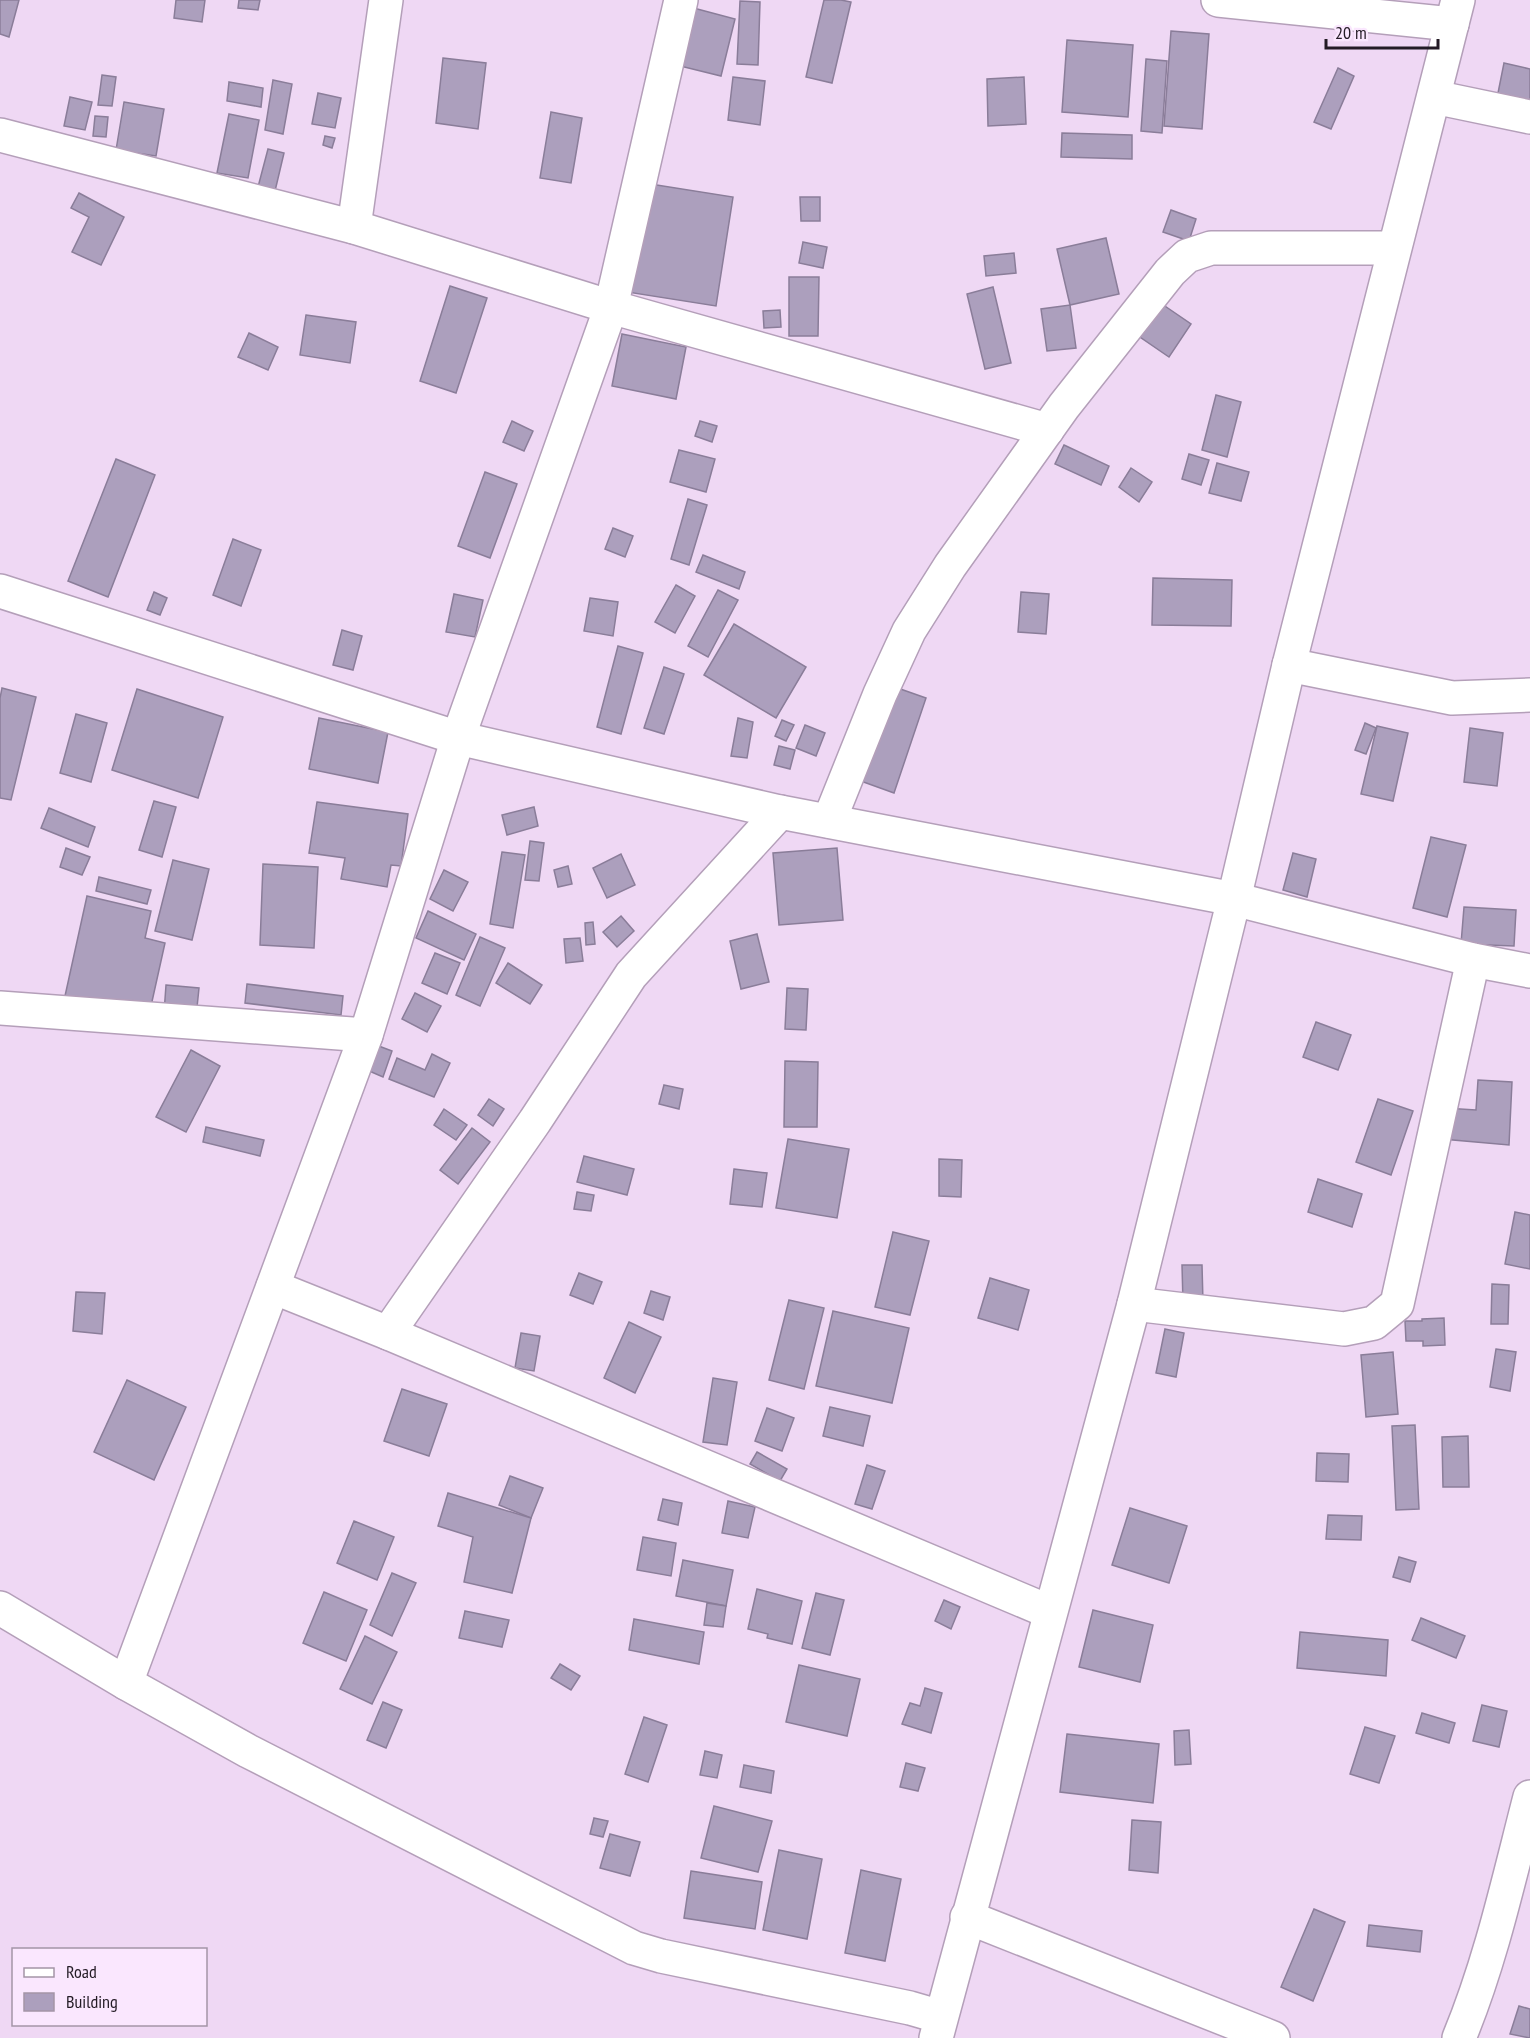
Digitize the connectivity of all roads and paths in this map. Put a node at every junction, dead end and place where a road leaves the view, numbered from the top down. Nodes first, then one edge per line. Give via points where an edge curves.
1 (386, 0) edge
2 (681, 0) edge
3 (1218, 0) edge
4 (1455, 12) edge
5 (1434, 97) junction
6 (1530, 117) edge
7 (0, 135) edge
8 (354, 227) junction
9 (1393, 248) junction
10 (611, 307) junction
11 (1047, 430) junction
12 (0, 591) edge
13 (1289, 665) junction
14 (1530, 695) edge
15 (458, 738) junction
16 (780, 812) junction
17 (828, 821) junction
18 (1234, 899) junction
19 (1473, 960) junction
20 (1530, 971) edge
21 (0, 1008) edge
22 (366, 1035) junction
23 (273, 1287) junction
24 (1134, 1304) junction
25 (388, 1333) junction
26 (0, 1608) edge
27 (1050, 1612) junction
28 (126, 1683) junction
29 (1530, 1797) edge
30 (968, 1917) junction
31 (938, 2028) edge
32 (1273, 2038) edge
33 (1459, 2038) edge

1 - 8 street
2 - 10 street
3 - 4 street
4 - 5 street
5 - 6 street
5 - 9 street
7 - 8 street
8 - 10 street
9 - 11 street via 1212,248 1186,256
9 - 13 street
10 - 11 street
10 - 15 street
11 - 17 street via 909,631
12 - 15 street
13 - 14 street via 1452,698
13 - 18 street
15 - 16 street
15 - 22 street
16 - 17 street
16 - 25 street via 631,975
17 - 18 street
18 - 19 street
18 - 24 street
19 - 20 street
19 - 24 street via 1396,1304 1374,1323 1344,1329
21 - 22 street
22 - 23 street
23 - 25 street
23 - 28 street
24 - 27 street
25 - 27 street
26 - 28 street
27 - 30 street
28 - 31 street via 634,1948 910,2008
29 - 33 street via 1471,2010
30 - 31 street
30 - 32 street

